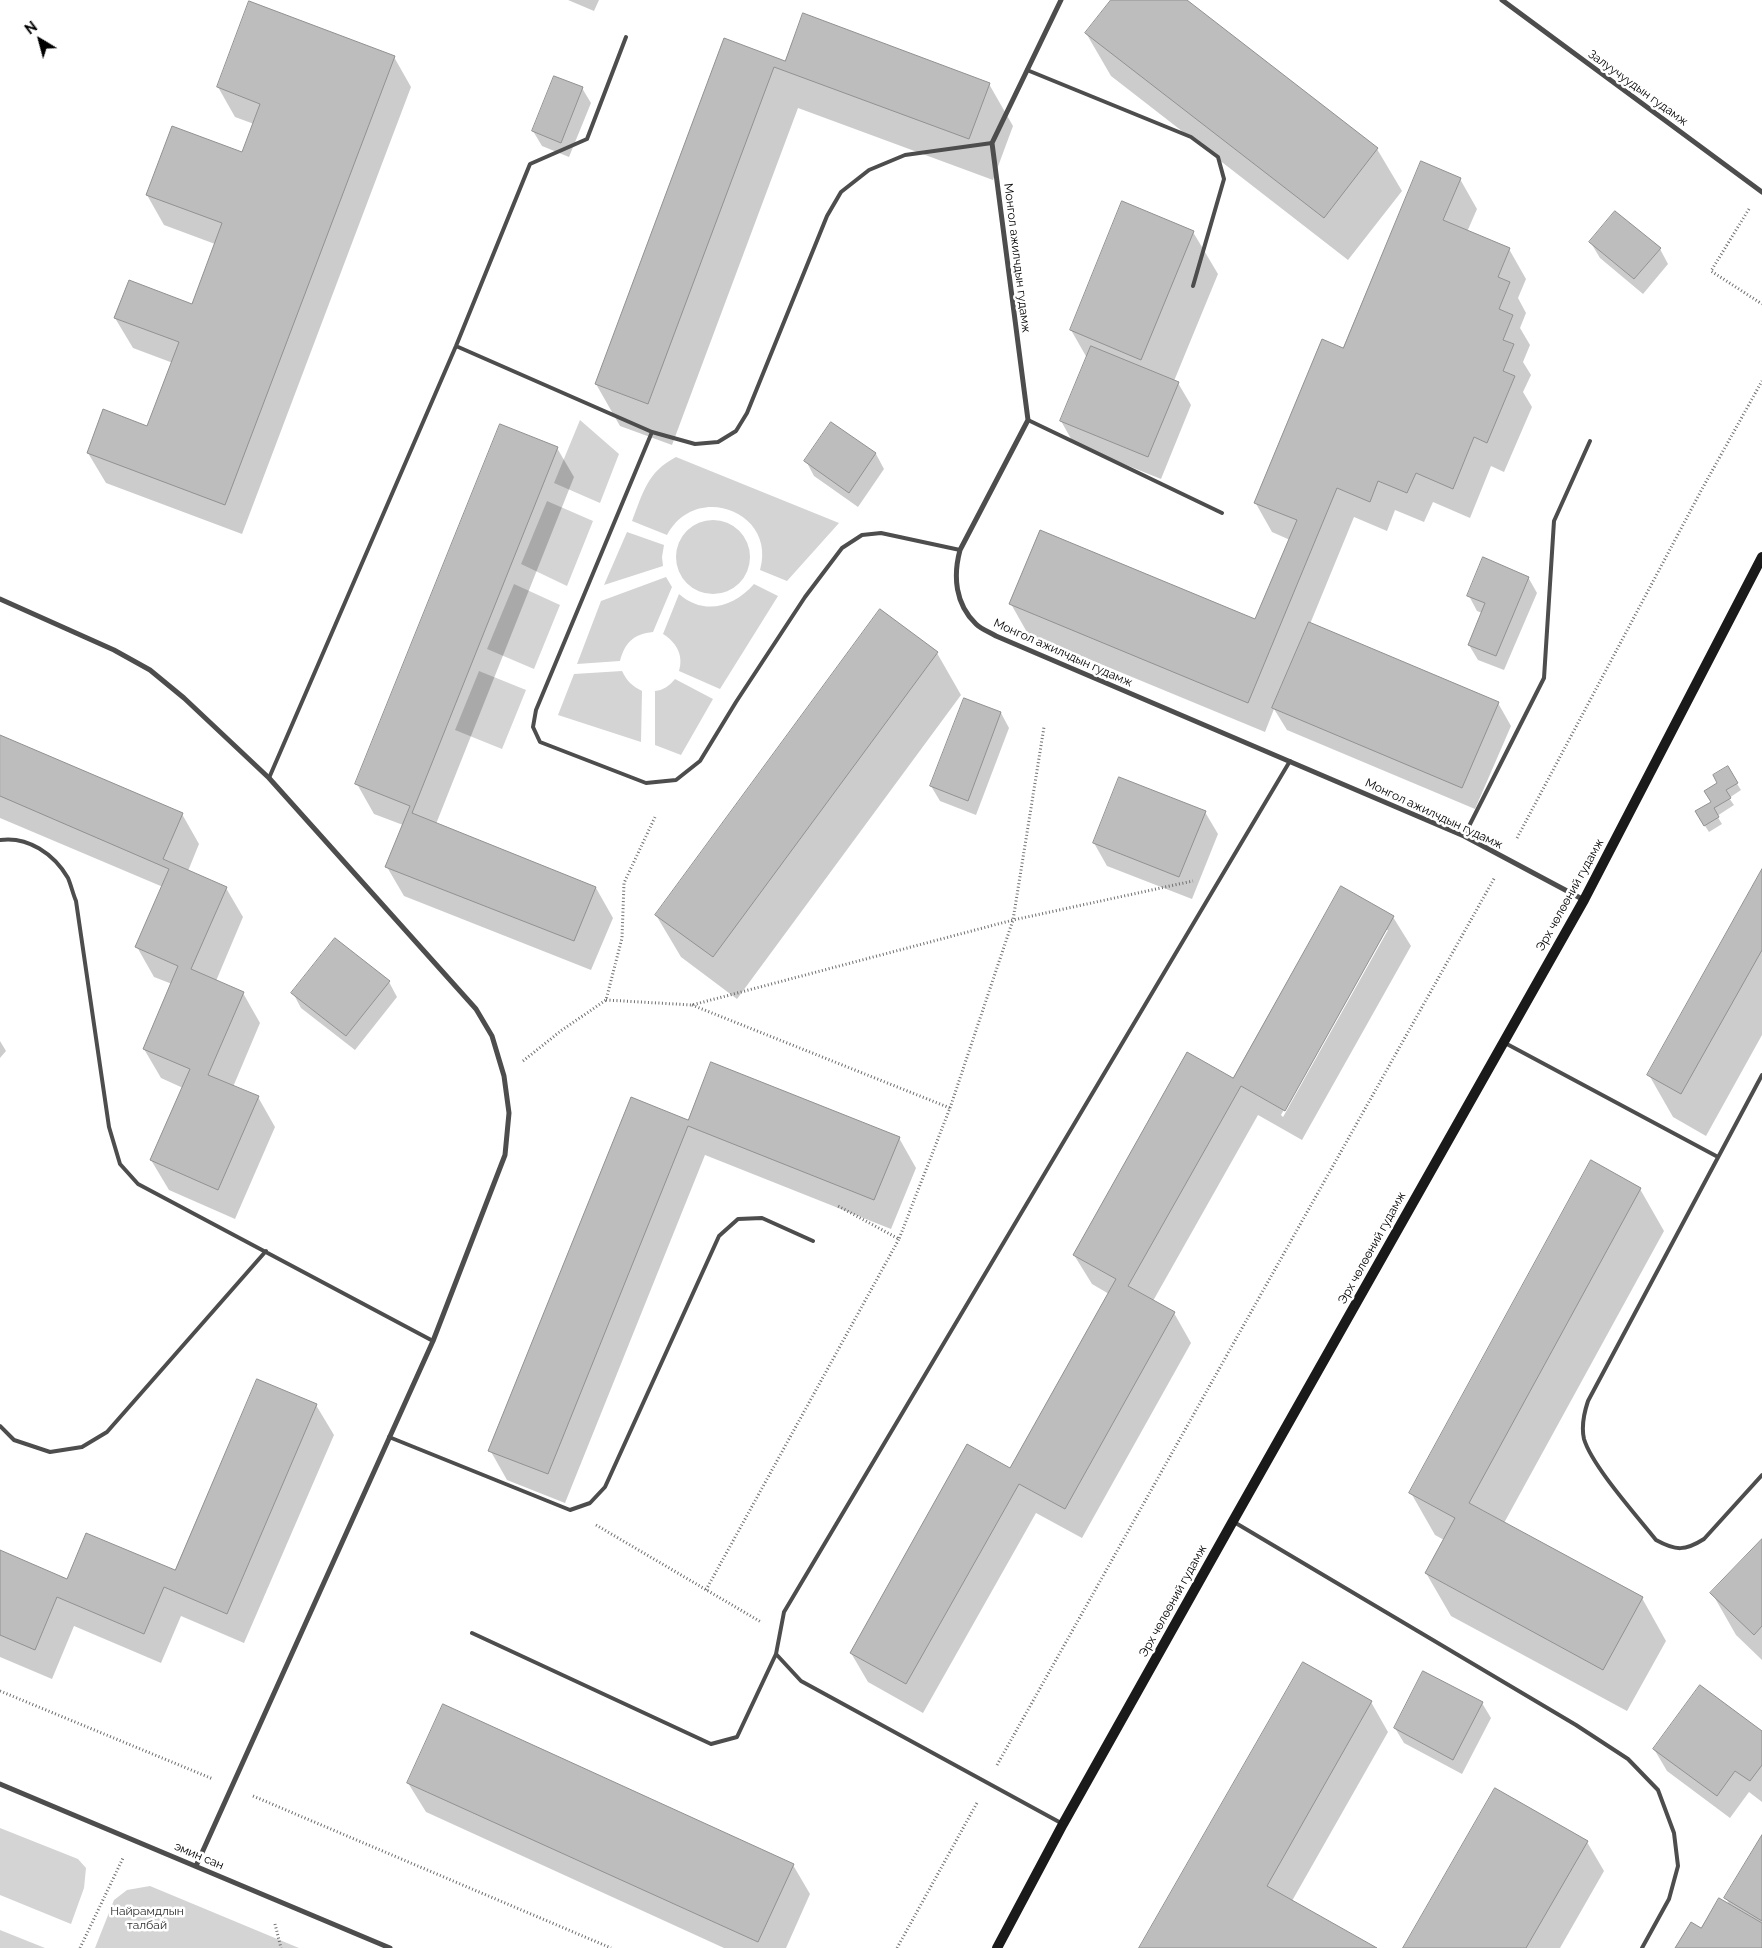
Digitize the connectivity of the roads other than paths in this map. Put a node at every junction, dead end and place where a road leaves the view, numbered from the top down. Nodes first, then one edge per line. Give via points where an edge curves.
1 (1061, 0) edge
2 (1502, 0) edge
3 (626, 37) dead end
4 (1027, 70) junction
5 (992, 143) junction
6 (1761, 192) edge
7 (1193, 286) dead end
8 (456, 346) junction
9 (1028, 420) junction
10 (652, 432) junction
11 (1590, 441) dead end
12 (1222, 513) dead end
13 (960, 550) junction
14 (1762, 558) edge
15 (0, 599) edge
16 (1290, 760) junction
17 (270, 778) junction
18 (1464, 836) junction
19 (0, 840) edge
20 (1584, 900) junction
21 (1503, 1042) junction
22 (1762, 1075) edge
23 (1718, 1157) junction
24 (812, 1241) dead end
25 (266, 1251) junction
26 (432, 1341) junction
27 (0, 1426) edge
28 (388, 1437) junction
29 (1762, 1475) edge
30 (1232, 1521) junction
31 (472, 1633) dead end
32 (776, 1654) junction
33 (0, 1784) edge
34 (1064, 1824) junction
35 (196, 1866) junction
36 (390, 1948) edge
37 (998, 1948) edge
38 (1642, 1948) edge

1 - 4 street
2 - 6 street, Залуучуудын гудамж
3 - 8 lane via 587,139 530,164
4 - 5 street
4 - 7 lane via 1191,137 1218,157 1224,178
5 - 9 street, Монгол ажилчдын гудамж
5 - 10 lane via 905,155 869,170 841,192 827,216 747,412 736,431 718,442 695,444
8 - 10 lane
8 - 17 lane
9 - 12 lane
9 - 13 street, Монгол ажилчдын гудамж
10 - 13 lane via 536,710 533,728 540,742 646,784 676,780 700,762 805,597 842,548 862,535 881,533
11 - 18 lane via 1554,521 1544,678
13 - 16 street, Монгол ажилчдын гудамж via 956,584 963,606 976,624 996,636
14 - 20 main road, Эрх чөлөөний гудамж
15 - 17 street via 114,650 150,670
16 - 18 street, Монгол ажилчдын гудамж
16 - 32 lane via 784,1612
17 - 26 street via 476,1009 492,1036 504,1076 509,1112 505,1155
18 - 20 street, Монгол ажилчдын гудамж
19 - 25 lane via 10,838 34,845 68,878 76,901 108,1127 120,1164 138,1184
20 - 21 main road, Эрх чөлөөний гудамж
21 - 23 lane
21 - 30 main road, Эрх чөлөөний гудамж
22 - 23 lane
23 - 29 lane via 1588,1401 1583,1419 1584,1439 1597,1465 1656,1540 1668,1547 1681,1549 1704,1539
24 - 28 lane via 762,1218 738,1219 719,1236 605,1487 590,1502 570,1510
25 - 26 lane
25 - 27 lane via 107,1432 82,1447 50,1452 14,1440
26 - 28 street
28 - 35 street
30 - 34 main road, Эрх чөлөөний гудамж
30 - 38 lane via 1576,1725 1628,1759 1658,1790 1674,1833 1678,1866 1669,1899
31 - 32 lane via 711,1744 737,1737
32 - 34 lane via 801,1681
33 - 35 street, эмин сан
34 - 37 main road, Эрх чөлөөний гудамж
35 - 36 street, эмин сан

